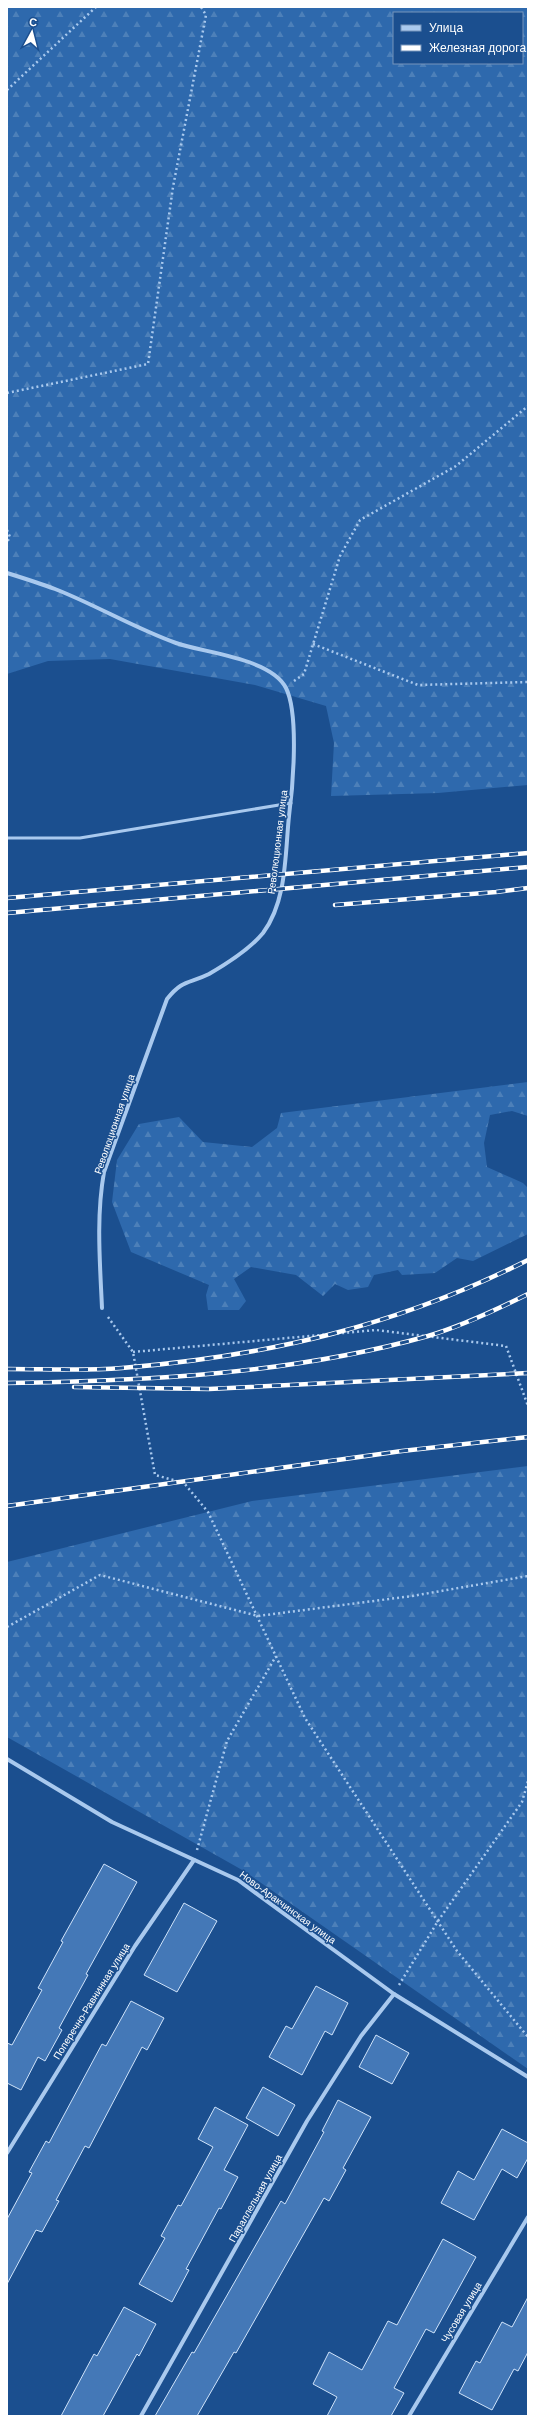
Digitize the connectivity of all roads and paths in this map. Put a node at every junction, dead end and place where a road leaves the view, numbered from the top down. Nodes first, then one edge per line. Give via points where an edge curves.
1 (96, 7) edge
2 (201, 7) edge
3 (7, 90) edge
4 (7, 393) edge
5 (528, 406) edge
6 (7, 530) edge
7 (7, 542) edge
8 (7, 573) edge
9 (313, 644) junction
10 (528, 682) edge
11 (286, 688) junction
12 (291, 803) junction
13 (7, 838) edge
14 (102, 1308) joint
15 (134, 1352) junction
16 (528, 1406) edge
17 (528, 1576) edge
18 (258, 1616) junction
19 (7, 1627) edge
20 (276, 1656) junction
21 (7, 1759) edge
22 (528, 1781) edge
23 (194, 1860) junction
24 (438, 1921) junction
25 (394, 1994) junction
26 (528, 2038) edge
27 (528, 2077) edge
28 (7, 2153) edge
29 (528, 2217) edge
30 (141, 2416) edge
31 (409, 2416) edge

1 - 3 path
2 - 4 path via 206,15 173,187 148,364
5 - 9 path via 456,466 360,520 340,556
6 - 7 path via 10,537
8 - 11 street via 55,589 176,643 249,662 273,675
9 - 10 path via 418,685
9 - 11 path via 304,674
11 - 12 street, Революционная улица via 294,719
12 - 13 lane via 80,838
12 - 14 street, Революционная улица via 280,890 274,914 262,934 241,954 208,974 177,986 167,999 104,1172 100,1194 99,1251
14 - 15 path
15 - 16 path via 376,1330 506,1346
15 - 18 path via 155,1475 184,1483 208,1512
17 - 18 path via 412,1596
18 - 19 path via 100,1575
18 - 20 path
20 - 23 path via 227,1741
20 - 24 path via 305,1718
21 - 23 street, Ново-Аракчинская улица via 112,1822
22 - 24 path via 522,1802
23 - 25 street, Ново-Аракчинская улица via 238,1880
23 - 28 street, Поперечно-Равнинная улица via 135,1946
24 - 25 path
24 - 26 path via 457,1951
25 - 27 street, Ново-Аракчинская улица
25 - 30 street, Параллельная улица via 361,2036 307,2121
29 - 31 street, Чусовая улица

